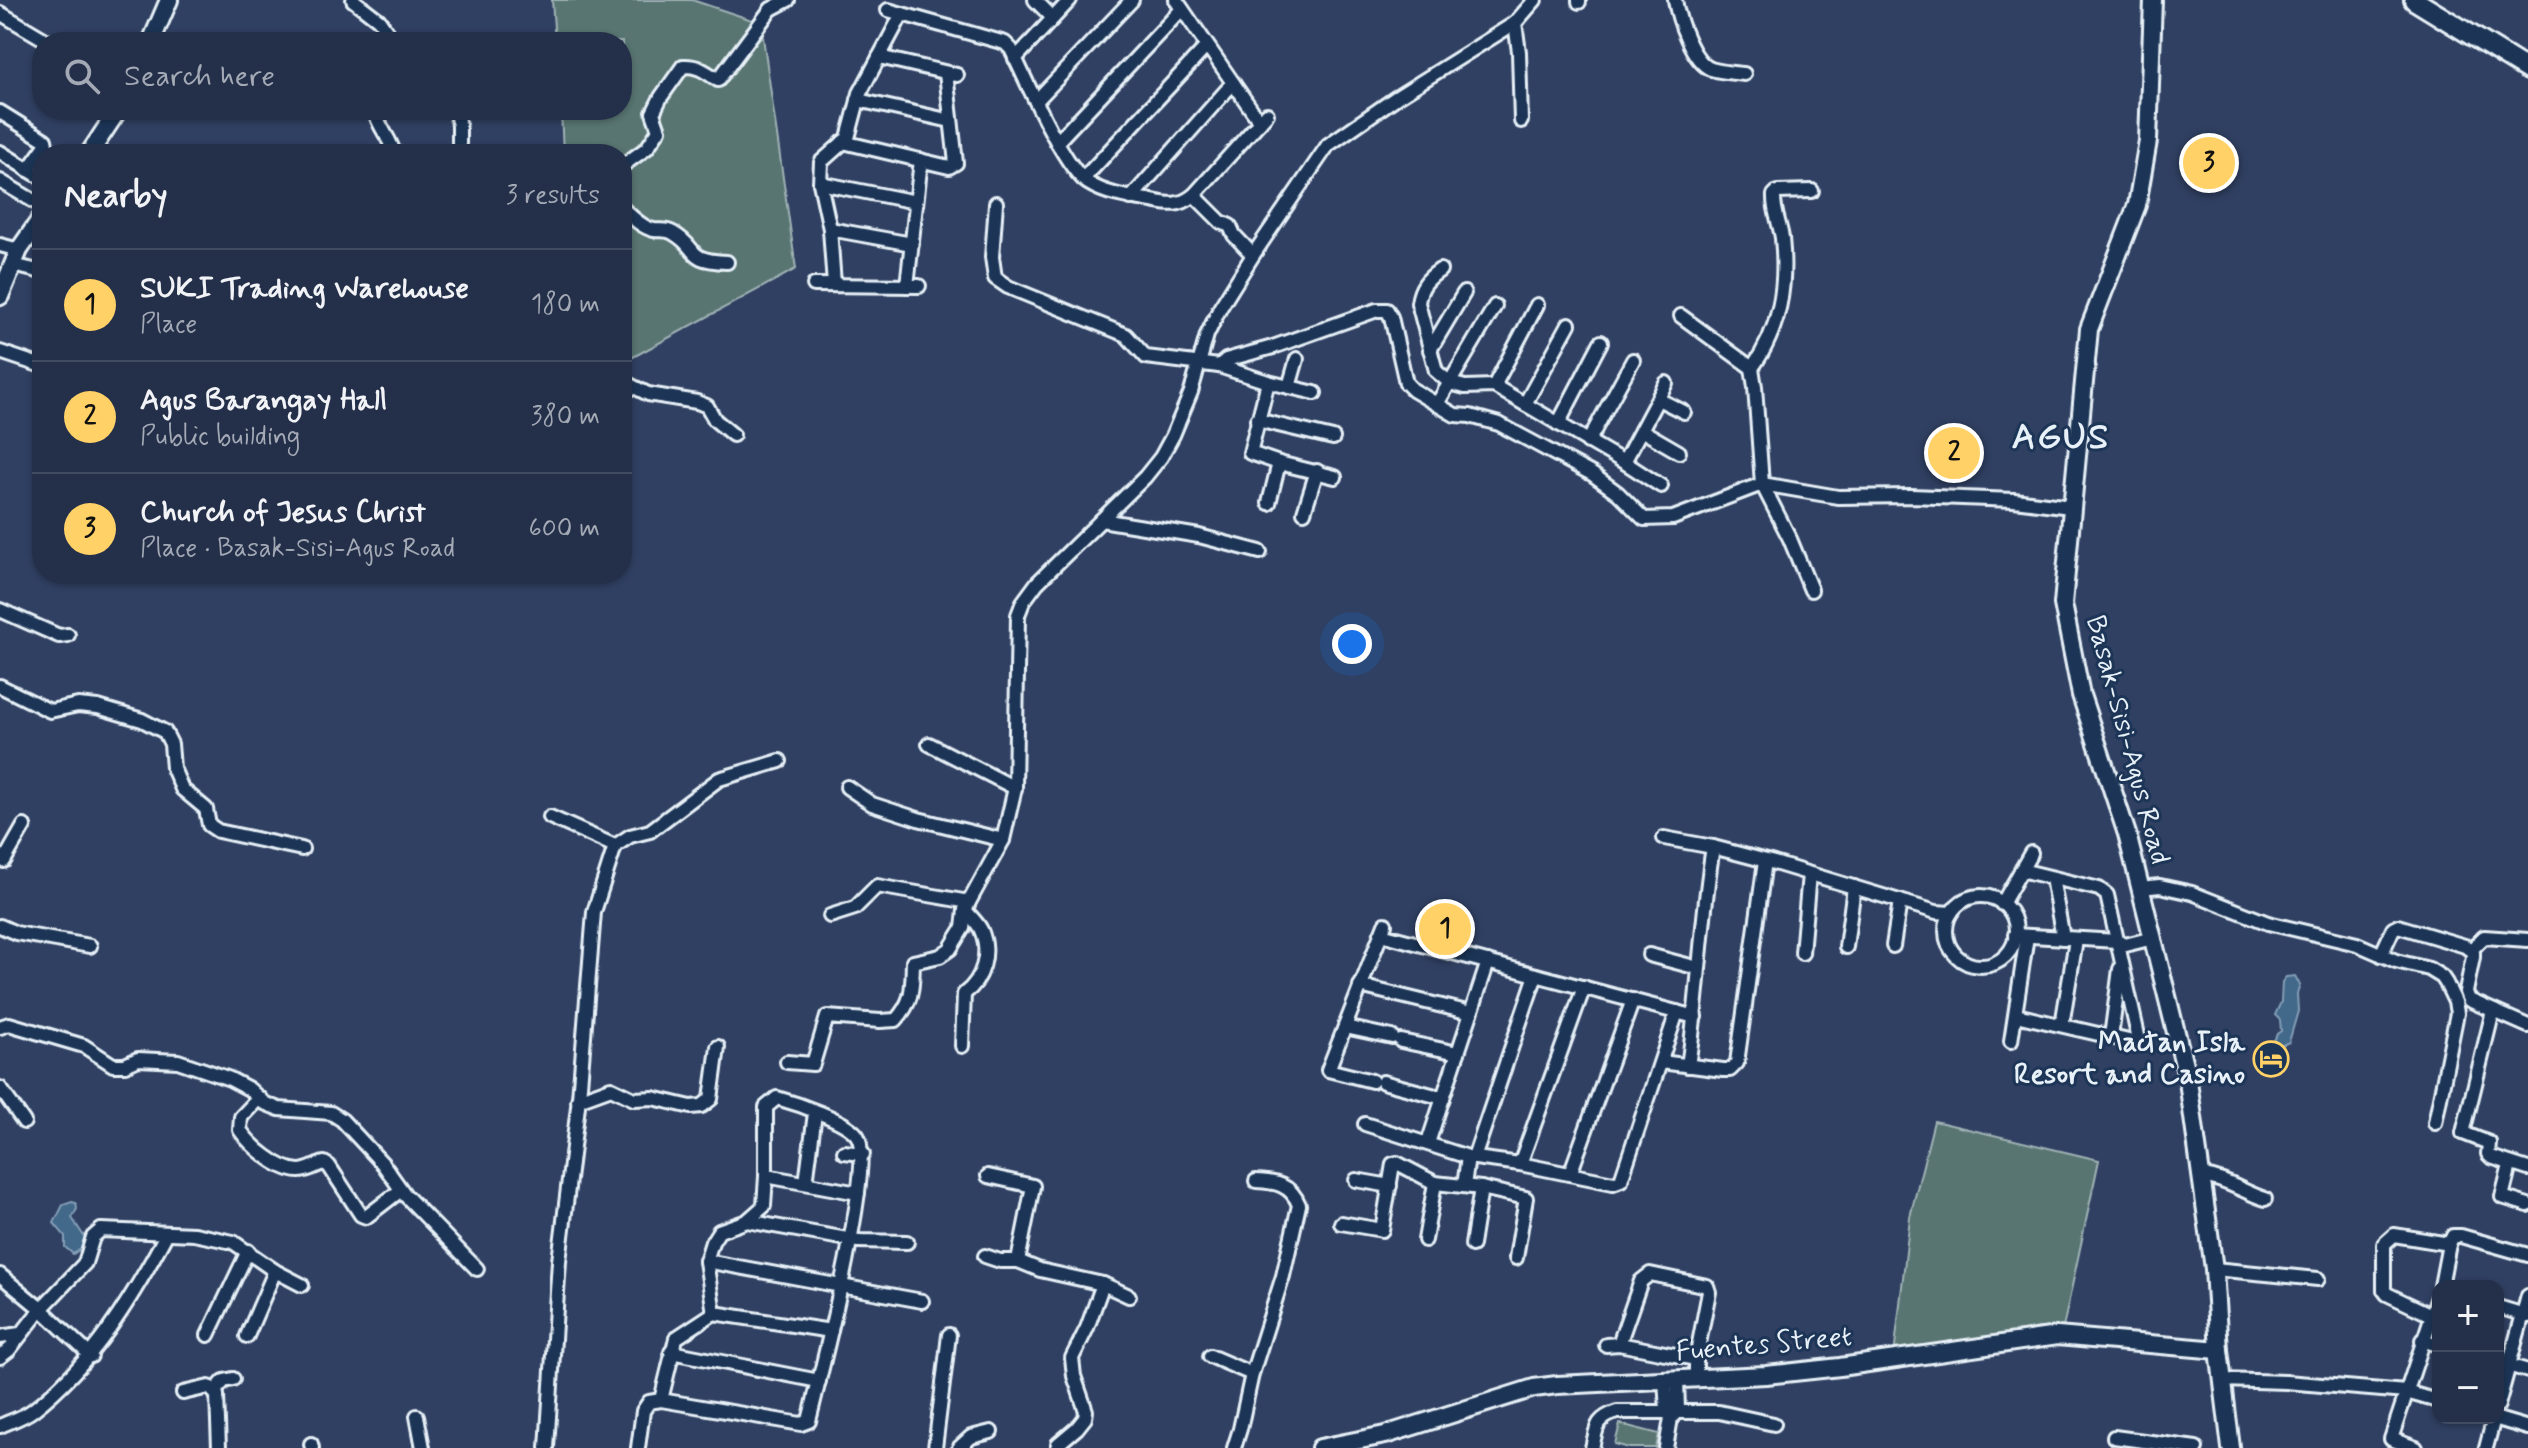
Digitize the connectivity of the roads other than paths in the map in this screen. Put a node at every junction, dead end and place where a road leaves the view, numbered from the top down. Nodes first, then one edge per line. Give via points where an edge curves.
1 (169, 0) edge
2 (353, 0) edge
3 (788, 0) edge
4 (1035, 0) edge
5 (1070, 0) edge
6 (1132, 0) edge
7 (1535, 0) edge
8 (1675, 0) edge
9 (2153, 0) edge
10 (2414, 0) edge
11 (1179, 5) edge
12 (888, 10) dead end
13 (0, 13) edge
14 (902, 14) junction
15 (1053, 18) junction
16 (1515, 23) junction
17 (32, 32) edge
18 (155, 32) edge
19 (387, 32) edge
20 (1207, 46) junction
21 (879, 57) junction
22 (1015, 59) junction
23 (2528, 70) edge
24 (1744, 74) dead end
25 (1233, 83) junction
26 (858, 100) junction
27 (1036, 101) junction
28 (0, 112) edge
29 (111, 120) edge
30 (378, 120) edge
31 (458, 120) edge
32 (951, 121) junction
33 (1521, 121) dead end
34 (843, 142) junction
35 (1057, 142) junction
36 (46, 144) edge
37 (96, 144) edge
38 (391, 144) edge
39 (459, 144) edge
40 (0, 152) edge
41 (632, 159) edge
42 (921, 160) junction
43 (32, 164) edge
44 (28, 170) junction
45 (32, 172) edge
46 (1083, 179) junction
47 (0, 181) edge
48 (820, 183) junction
49 (1812, 191) dead end
50 (1194, 195) junction
51 (1131, 198) junction
52 (32, 200) edge
53 (916, 202) junction
54 (996, 203) dead end
55 (632, 216) edge
56 (830, 229) junction
57 (32, 241) edge
58 (912, 244) junction
59 (0, 245) edge
60 (1253, 255) junction
61 (16, 257) junction
62 (727, 262) dead end
63 (32, 266) edge
64 (1440, 270) dead end
65 (814, 285) dead end
66 (834, 285) junction
67 (1464, 293) dead end
68 (0, 296) edge
69 (1537, 305) dead end
70 (1495, 306) dead end
71 (1681, 316) dead end
72 (1569, 324) dead end
73 (1601, 342) dead end
74 (1430, 350) junction
75 (0, 352) edge
76 (1297, 359) dead end
77 (1633, 360) dead end
78 (32, 363) edge
79 (1199, 363) junction
80 (1219, 366) junction
81 (1752, 368) junction
82 (1268, 382) junction
83 (1450, 383) junction
84 (1666, 383) dead end
85 (632, 386) edge
86 (1494, 386) junction
87 (1289, 387) junction
88 (1315, 393) dead end
89 (1658, 399) junction
90 (1437, 404) junction
91 (1525, 404) junction
92 (1684, 412) dead end
93 (1257, 420) junction
94 (1558, 424) junction
95 (1641, 430) junction
96 (733, 435) dead end
97 (1333, 438) dead end
98 (1588, 442) junction
99 (1679, 452) dead end
100 (1624, 462) junction
101 (1279, 463) junction
102 (1317, 471) junction
103 (1335, 477) dead end
104 (1762, 484) junction
105 (1661, 486) dead end
106 (1269, 503) dead end
107 (2071, 507) junction
108 (1304, 512) dead end
109 (1101, 520) junction
110 (1260, 552) dead end
111 (1811, 590) dead end
112 (0, 610) edge
113 (68, 635) dead end
114 (0, 686) edge
115 (929, 744) dead end
116 (780, 761) dead end
117 (847, 787) dead end
118 (1015, 788) junction
119 (550, 817) dead end
120 (24, 826) dead end
121 (1664, 838) dead end
122 (1003, 840) junction
123 (615, 846) junction
124 (1713, 847) junction
125 (302, 849) dead end
126 (2031, 853) dead end
127 (0, 859) edge
128 (1765, 861) junction
129 (2021, 870) junction
130 (1809, 874) junction
131 (2052, 878) junction
132 (1854, 887) junction
133 (2140, 888) junction
134 (1900, 901) junction
135 (2002, 904) junction
136 (967, 906) junction
137 (1951, 913) junction
138 (830, 916) dead end
139 (0, 926) edge
140 (2152, 934) junction
141 (2021, 936) junction
142 (2069, 939) junction
143 (2528, 940) edge
144 (2117, 941) junction
145 (90, 946) dead end
146 (1893, 946) dead end
147 (1846, 947) dead end
148 (2471, 950) junction
149 (1802, 953) dead end
150 (1649, 955) dead end
151 (2381, 955) junction
152 (2121, 961) junction
153 (1488, 962) junction
154 (1698, 968) junction
155 (1536, 975) junction
156 (1360, 986) junction
157 (1584, 987) junction
158 (1633, 1000) junction
159 (2493, 1011) junction
160 (1677, 1012) junction
161 (1471, 1013) junction
162 (2016, 1015) junction
163 (1695, 1017) junction
164 (2062, 1025) junction
165 (2528, 1026) edge
166 (0, 1027) edge
167 (1345, 1027) junction
168 (2111, 1037) junction
169 (2011, 1041) dead end
170 (962, 1046) dead end
171 (718, 1047) dead end
172 (1458, 1053) junction
173 (787, 1062) dead end
174 (1661, 1062) junction
175 (1688, 1066) junction
176 (0, 1088) edge
177 (259, 1098) junction
178 (1443, 1098) junction
179 (578, 1100) junction
180 (815, 1113) junction
181 (24, 1122) dead end
182 (2435, 1123) dead end
183 (1365, 1124) dead end
184 (1428, 1143) junction
185 (844, 1152) dead end
186 (863, 1154) junction
187 (1471, 1157) junction
188 (1520, 1164) junction
189 (2510, 1165) junction
190 (2528, 1169) edge
191 (1570, 1174) junction
192 (766, 1176) junction
193 (988, 1176) dead end
194 (2203, 1176) junction
195 (1356, 1180) dead end
196 (1256, 1181) dead end
197 (806, 1183) junction
198 (1435, 1183) junction
199 (1390, 1186) junction
200 (1464, 1186) junction
201 (1481, 1188) junction
202 (401, 1190) junction
203 (858, 1193) junction
204 (2265, 1199) dead end
205 (2528, 1205) edge
206 (747, 1221) junction
207 (1341, 1223) dead end
208 (167, 1233) junction
209 (850, 1240) junction
210 (1425, 1240) dead end
211 (907, 1242) dead end
212 (2449, 1244) junction
213 (1472, 1245) dead end
214 (248, 1251) junction
215 (2528, 1255) edge
216 (985, 1256) dead end
217 (1516, 1258) dead end
218 (706, 1261) junction
219 (1018, 1261) junction
220 (477, 1269) dead end
221 (2214, 1269) junction
222 (275, 1271) junction
223 (0, 1275) edge
224 (2318, 1279) dead end
225 (2442, 1280) edge
226 (1103, 1284) junction
227 (302, 1285) dead end
228 (840, 1286) junction
229 (1129, 1296) dead end
230 (2528, 1296) edge
231 (922, 1301) dead end
232 (41, 1309) junction
233 (2504, 1309) edge
234 (714, 1313) junction
235 (2431, 1315) joint
236 (2525, 1315) edge
237 (831, 1331) junction
238 (20, 1334) junction
239 (208, 1335) dead end
240 (949, 1335) dead end
241 (247, 1336) dead end
242 (0, 1337) edge
243 (2422, 1340) junction
244 (2432, 1343) edge
245 (1619, 1344) junction
246 (1606, 1345) dead end
247 (2219, 1350) junction
248 (671, 1352) junction
249 (91, 1356) junction
250 (1210, 1356) dead end
251 (0, 1357) edge
252 (1696, 1359) junction
253 (2504, 1362) edge
254 (2504, 1364) edge
255 (2528, 1371) edge
256 (1252, 1374) junction
257 (233, 1379) dead end
258 (1671, 1379) junction
259 (1696, 1379) junction
260 (2222, 1380) junction
261 (819, 1381) junction
262 (215, 1391) junction
263 (2406, 1392) junction
264 (183, 1393) dead end
265 (2432, 1399) edge
266 (661, 1400) junction
267 (1672, 1413) junction
268 (417, 1416) dead end
269 (2504, 1421) edge
270 (1774, 1424) dead end
271 (2492, 1424) edge
272 (0, 1426) edge
273 (2528, 1428) edge
274 (991, 1432) dead end
275 (2114, 1437) dead end
276 (1384, 1441) edge
277 (219, 1448) edge
278 (423, 1448) edge
279 (547, 1448) edge
280 (638, 1448) edge
281 (935, 1448) edge
282 (959, 1448) edge
283 (1058, 1448) edge
284 (1234, 1448) edge
285 (1320, 1448) edge
286 (1592, 1448) edge
287 (1666, 1448) edge
288 (2196, 1448) edge
289 (2231, 1448) edge
290 (2416, 1448) edge
291 (2486, 1448) edge

1 - 18 street
2 - 19 street
3 - 41 street via 771,9 718,80 693,65 683,66 653,113 659,130
4 - 15 street
5 - 15 street
6 - 27 street
7 - 16 street
8 - 24 street via 1696,57 1708,68
9 - 107 street, Basak-Sisi-Agus Road via 2148,141 2137,205 2089,329
10 - 23 main road
11 - 20 street
11 - 35 street
12 - 14 street
13 - 17 street
14 - 21 street
14 - 22 street via 1005,43
15 - 22 street
16 - 33 street
16 - 60 street via 1328,145
20 - 25 street
20 - 46 street
21 - 26 street
21 - 32 street via 951,74
22 - 27 street
25 - 50 street via 1263,118
25 - 51 street
26 - 32 street
26 - 34 street
27 - 35 street
28 - 36 street
29 - 37 street
30 - 38 street
31 - 39 street
32 - 42 street via 956,163 949,167
34 - 42 street
34 - 48 street via 821,162
35 - 46 street
40 - 44 street
42 - 53 street
43 - 44 street
44 - 45 street
46 - 51 street
47 - 52 street
48 - 53 street
48 - 56 street
49 - 81 street via 1774,195 1782,248 1780,311 1766,349
50 - 51 street via 1172,204
50 - 60 street
53 - 58 street
54 - 79 street via 995,278 1126,335 1146,357
55 - 62 street via 650,230 669,230 704,261
56 - 58 street
56 - 66 street
57 - 61 street
58 - 66 street via 913,286
59 - 61 street
60 - 79 street via 1207,335
61 - 63 street
61 - 68 street
64 - 74 street via 1419,294
65 - 66 street
67 - 74 street
69 - 86 street
70 - 83 street
71 - 81 street
72 - 91 street
73 - 94 street
74 - 83 street via 1436,371
75 - 78 street
76 - 87 street
77 - 98 street
79 - 80 street
79 - 109 street via 1161,457
80 - 82 street
80 - 90 street via 1387,310 1406,383
81 - 104 street
82 - 87 street
82 - 93 street
83 - 86 street
83 - 90 street
84 - 89 street
85 - 96 street via 707,406
86 - 91 street
87 - 88 street
89 - 92 street
89 - 95 street
90 - 104 street via 1455,415 1499,424 1592,474 1644,519 1673,518
91 - 94 street
93 - 97 street
93 - 101 street via 1249,450
94 - 98 street
95 - 99 street
95 - 100 street
98 - 100 street
100 - 105 street
101 - 102 street
101 - 106 street
102 - 103 street
102 - 108 street
104 - 107 street via 1838,497 2014,500
104 - 111 street
107 - 133 street, Basak-Sisi-Agus Road via 2063,604 2081,695
109 - 110 street
109 - 118 street via 1037,583 1018,615
112 - 113 street via 59,636
114 - 125 street via 50,711 98,707 165,732 182,789 206,809 209,825
115 - 118 street
116 - 123 street via 719,779 650,831
117 - 122 street via 872,804
118 - 122 street
119 - 123 street
120 - 127 street via 4,861
121 - 124 street
122 - 136 street
123 - 179 street via 594,912
124 - 128 street
124 - 154 street
126 - 129 street
128 - 130 street
128 - 175 street via 1737,1063 1730,1070
129 - 131 street
129 - 135 street
130 - 132 street
130 - 149 street
131 - 142 street
131 - 144 street via 2104,891
132 - 134 street
132 - 147 street
133 - 140 street, Basak-Sisi-Agus Road
133 - 151 street via 2192,893 2268,923 2357,944
134 - 137 street
134 - 146 street
135 - 137 street via 1974,897
135 - 141 street
136 - 138 street via 877,886 855,908
136 - 170 street via 981,928 984,951 978,980 964,994
136 - 173 street via 963,928 950,949 913,962 911,998 896,1020 827,1017 813,1064
137 - 141 street via 1949,945 1974,966 2004,957
139 - 145 street
140 - 144 street via 2125,945
140 - 194 street, Basak-Sisi-Agus Road via 2188,1081
141 - 142 street
141 - 162 street
142 - 144 street
142 - 164 street
143 - 148 street via 2484,937
144 - 152 street
148 - 151 street via 2398,926
148 - 159 street via 2466,992 2469,1000
150 - 154 street
151 - 182 street via 2442,977 2455,1002
152 - 168 street
152 - 168 street via 2139,1040
153 - 155 street
153 - 156 street via 1383,929
153 - 161 street
154 - 163 street
155 - 157 street
155 - 187 street
156 - 161 street
156 - 167 street
157 - 158 street
157 - 188 street
158 - 160 street
158 - 191 street
159 - 165 street
159 - 189 street via 2463,1133 2487,1141 2489,1156
160 - 163 street
160 - 174 street
161 - 172 street
162 - 164 street
162 - 169 street
163 - 175 street
164 - 168 street
166 - 177 street via 9,1024 84,1046 113,1065 138,1059 178,1061 230,1079
167 - 172 street
167 - 178 street via 1328,1070
171 - 179 street via 711,1099 702,1106 634,1099 611,1088
172 - 178 street
174 - 175 street
174 - 191 street via 1621,1180 1607,1183
176 - 181 street
177 - 202 street via 279,1109 331,1113 342,1120
177 - 202 street via 241,1117 240,1130 273,1160 298,1171 329,1166 366,1217
178 - 184 street
179 - 279 street via 559,1261
180 - 186 street via 852,1128
180 - 192 street via 777,1098 769,1102
180 - 197 street
183 - 184 street
184 - 187 street
185 - 186 street
186 - 203 street
187 - 188 street
187 - 200 street
188 - 191 street
189 - 190 street
189 - 205 street via 2502,1197
192 - 197 street
192 - 206 street via 764,1206
193 - 219 street via 1033,1186
194 - 204 street
194 - 221 street, Basak-Sisi-Agus Road
195 - 199 street
196 - 256 street via 1286,1187 1299,1205
197 - 203 street
198 - 199 street via 1397,1163
198 - 200 street
198 - 210 street
199 - 207 street via 1382,1230
200 - 201 street
201 - 213 street
201 - 217 street via 1526,1198
202 - 220 street
203 - 209 street
206 - 209 street
206 - 218 street via 719,1231
208 - 214 street via 233,1242
208 - 232 street via 101,1230 93,1237 85,1263
208 - 249 street via 133,1296
209 - 211 street
209 - 228 street
212 - 215 street via 2453,1236 2461,1236
212 - 225 street
212 - 235 street via 2394,1235 2384,1244 2384,1290
214 - 222 street
214 - 239 street
216 - 219 street
218 - 228 street
218 - 234 street
219 - 226 street
221 - 224 street
221 - 247 street, Basak-Sisi-Agus Road
222 - 227 street
222 - 241 street
223 - 232 street
226 - 229 street
226 - 283 street via 1072,1358 1085,1418
228 - 231 street
228 - 237 street
230 - 236 street
232 - 238 street
232 - 249 street
233 - 236 street
234 - 237 street
234 - 248 street via 676,1338
235 - 243 street
236 - 253 street
237 - 261 street
238 - 242 street
238 - 251 street
240 - 281 street
243 - 244 street
243 - 263 street
245 - 246 street
245 - 252 street
245 - 252 street via 1645,1277 1701,1283 1709,1292
247 - 259 street, Fuentes Street via 2057,1336 1840,1367
247 - 260 street, Basak-Sisi-Agus Road
248 - 261 street
248 - 266 street
249 - 272 street via 31,1412
250 - 256 street
252 - 259 street
254 - 255 street
256 - 284 street
257 - 262 street
258 - 259 street, Fuentes Street
258 - 267 street
258 - 276 street, Fuentes Street via 1534,1388
260 - 263 street
260 - 289 street, Basak-Sisi-Agus Road
261 - 266 street via 809,1421 801,1424
262 - 264 street via 209,1387
262 - 277 street
263 - 265 street
263 - 290 street via 2391,1439
266 - 280 street via 649,1402 643,1411
267 - 270 street via 1719,1412
267 - 286 street via 1617,1412 1602,1418
267 - 287 street
268 - 278 street
269 - 273 street
271 - 291 street
274 - 282 street via 971,1437
275 - 288 street
276 - 285 street, Fuentes Street

